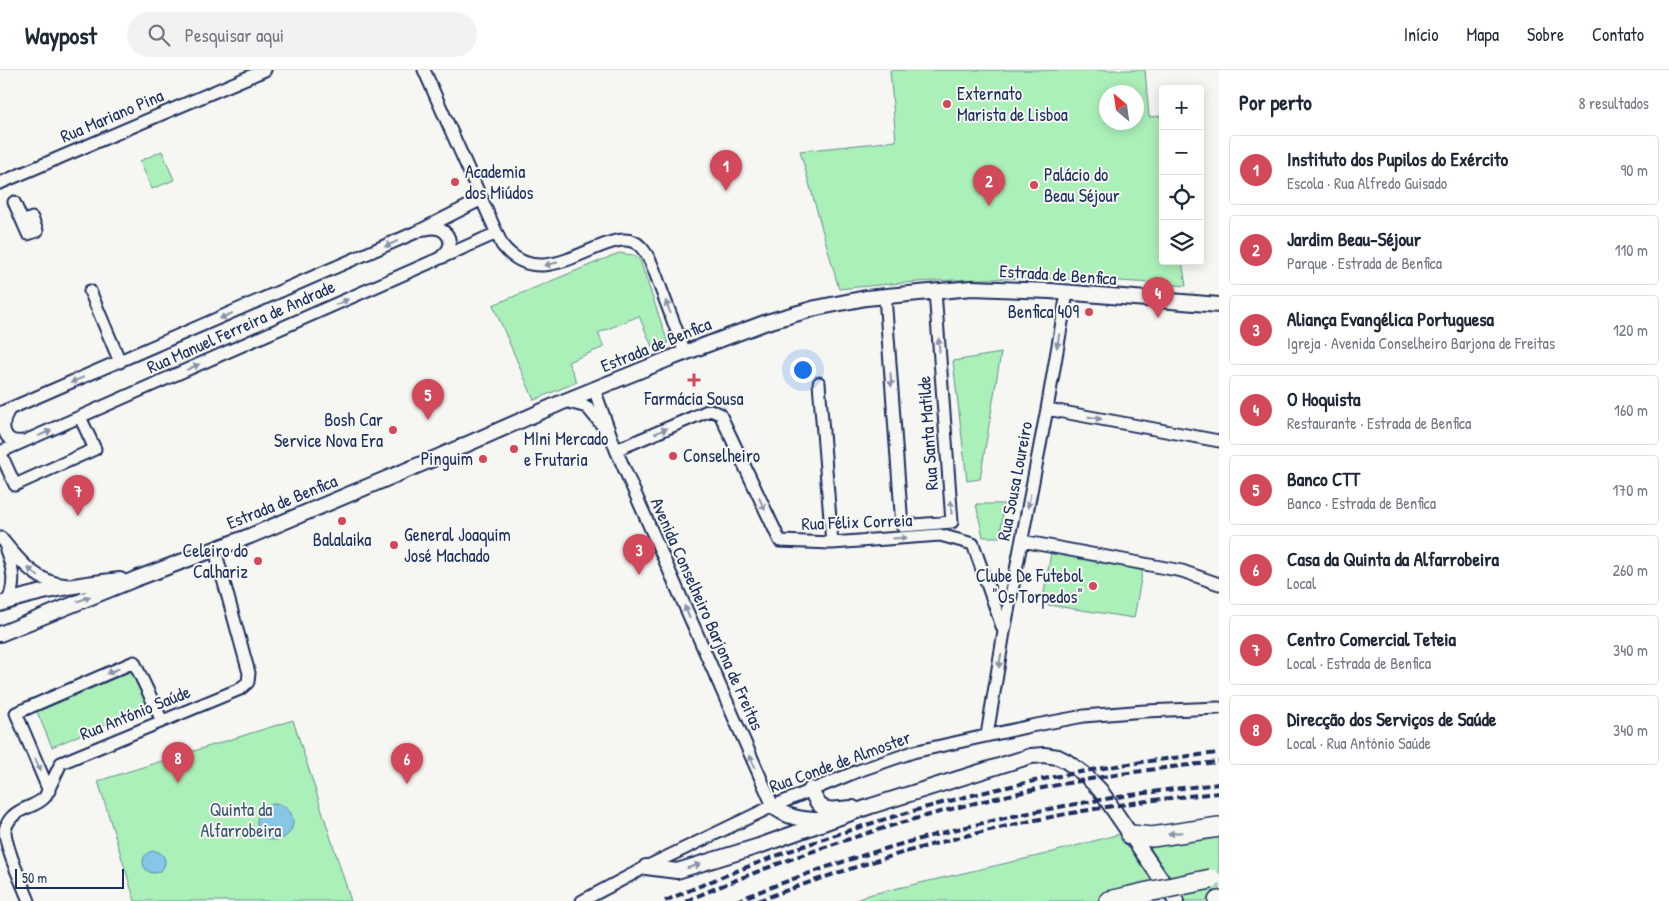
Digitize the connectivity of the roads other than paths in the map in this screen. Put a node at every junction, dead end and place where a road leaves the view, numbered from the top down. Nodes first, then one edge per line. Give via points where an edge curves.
1 (265, 70) edge
2 (424, 70) edge
3 (0, 183) edge
4 (482, 199) junction
5 (14, 202) dead end
6 (23, 222) dead end
7 (421, 230) junction
8 (497, 233) junction
9 (434, 261) junction
10 (90, 291) dead end
11 (935, 291) junction
12 (1067, 293) junction
13 (885, 296) junction
14 (1219, 305) edge
15 (685, 353) junction
16 (120, 362) junction
17 (819, 383) dead end
18 (594, 389) junction
19 (565, 401) junction
20 (1047, 409) junction
21 (5, 411) edge
22 (80, 417) junction
23 (610, 435) junction
24 (25, 441) junction
25 (1219, 441) edge
26 (616, 450) junction
27 (0, 452) edge
28 (0, 538) edge
29 (1022, 541) junction
30 (832, 543) junction
31 (215, 550) junction
32 (138, 578) junction
33 (1219, 584) edge
34 (77, 585) junction
35 (4, 603) edge
36 (0, 613) edge
37 (1004, 632) junction
38 (0, 634) edge
39 (1219, 708) edge
40 (162, 721) junction
41 (988, 736) junction
42 (811, 789) junction
43 (49, 791) junction
44 (773, 806) junction
45 (871, 806) junction
46 (833, 820) junction
47 (1219, 827) edge
48 (1131, 836) junction
49 (646, 868) junction
50 (1215, 878) edge
51 (29, 901) edge
52 (582, 901) edge
53 (1109, 901) edge
54 (1176, 901) edge

1 - 3 street, Rua Mariano Pina
2 - 4 street
4 - 7 street, Rua Manuel Ferreira de Andrade
4 - 8 street
5 - 6 street
7 - 9 street via 438,228 448,237 448,251
7 -> 16 street, Rua Manuel Ferreira de Andrade
8 - 9 street, Rua Manuel Ferreira de Andrade
15 -> 8 street via 651,264 636,243 628,240 612,243 544,266 527,264 509,254
22 -> 9 street, Rua Manuel Ferreira de Andrade
10 - 16 street
11 - 12 street, Estrada de Benfica via 972,288
11 - 13 street, Estrada de Benfica
13 -> 11 street, Rua Santa Matilde via 902,526 952,522
12 - 14 street, Estrada de Benfica
12 -> 20 street, Rua Sousa Loureiro
13 - 15 street, Estrada de Benfica via 831,304 767,322
15 - 18 street, Estrada de Benfica
16 -> 21 street, Rua Manuel Ferreira de Andrade
17 - 30 street
18 - 19 street, Estrada de Benfica
18 - 23 street, Avenida Conselheiro Barjona de Freitas
19 - 23 street, Avenida Conselheiro Barjona de Freitas via 588,407
19 - 31 street, Estrada de Benfica
20 -> 25 street
20 -> 29 street, Rua Sousa Loureiro
21 - 24 street via 1,421 4,433 11,441
24 -> 22 street, Rua Manuel Ferreira de Andrade
22 - 27 street via 95,450 16,485
23 - 26 street, Avenida Conselheiro Barjona de Freitas
24 - 27 street, Rua Manuel Ferreira de Andrade
26 -> 30 street, Rua Félix Correia via 710,410 720,414 780,541
44 -> 26 street, Avenida Conselheiro Barjona de Freitas
34 -> 28 street via 60,585 44,580 17,558
28 - 35 street via 14,578
29 - 33 street via 1182,571
29 - 37 street, Rua Sousa Loureiro
30 -> 37 street, Rua Félix Correia via 940,535 973,544
31 - 32 street, Estrada de Benfica
31 - 40 street, Rua António Saúde via 250,678 240,689
32 - 34 street, Estrada de Benfica
38 -> 32 street, Estrada de Benfica
34 - 35 street, Estrada de Benfica
35 - 36 street
37 -> 41 street, Rua Sousa Loureiro
39 - 41 street, Rua Conde de Almoster via 1084,716
40 - 43 street, Rua António Saúde via 61,764
40 -> 43 street via 134,662 16,713
41 - 42 street, Rua Conde de Almoster via 913,752
42 - 44 street, Rua Conde de Almoster
42 - 45 street via 818,805 824,808
43 - 51 street, Rua António Saúde via 42,801 11,818 6,830
44 - 46 street via 800,819
44 - 49 street, Rua Conde de Almoster
45 - 46 street
45 - 48 street via 1018,759 1044,755 1066,760 1092,782
49 -> 46 street via 677,871
47 -> 48 highway
48 - 54 street
49 - 52 street, Rua Conde de Almoster
50 - 53 highway, bridge

